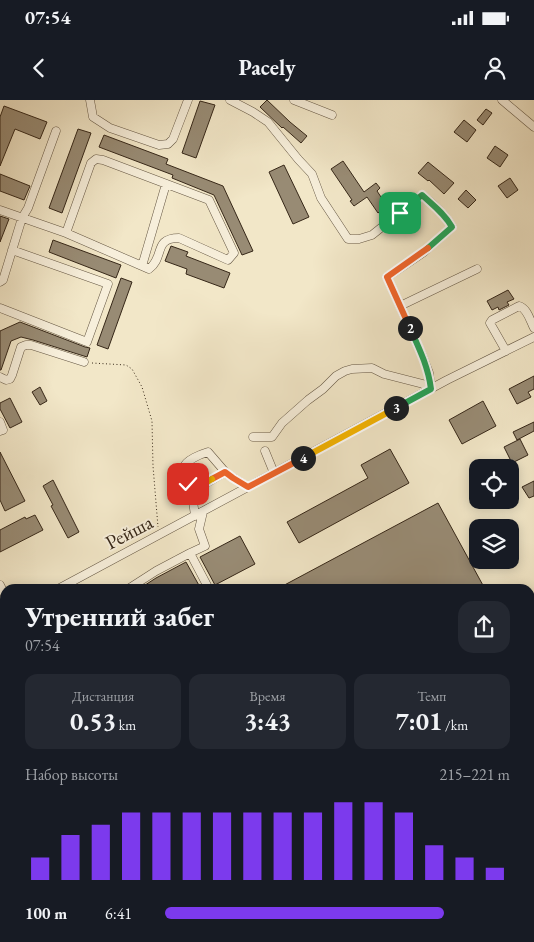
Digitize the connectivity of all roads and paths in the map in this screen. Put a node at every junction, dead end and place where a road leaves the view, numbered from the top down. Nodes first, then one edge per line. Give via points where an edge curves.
1 (90, 100) edge
2 (188, 100) edge
3 (230, 100) edge
4 (294, 100) edge
5 (502, 100) edge
6 (332, 115) dead end
7 (534, 127) edge
8 (56, 131) dead end
9 (166, 184) junction
10 (0, 210) edge
11 (22, 218) junction
12 (66, 233) junction
13 (12, 250) junction
14 (142, 266) junction
15 (476, 269) dead end
16 (0, 282) edge
17 (400, 306) junction
18 (0, 308) edge
19 (534, 328) edge
20 (534, 337) edge
21 (506, 351) junction
22 (84, 362) joint
23 (0, 377) edge
24 (431, 389) junction
25 (0, 422) edge
26 (0, 431) edge
27 (253, 437) dead end
28 (264, 451) dead end
29 (225, 472) junction
30 (274, 473) junction
31 (248, 487) junction
32 (191, 492) junction
33 (203, 512) junction
34 (195, 516) junction
35 (159, 535) junction
36 (190, 553) junction
37 (67, 584) edge
38 (136, 584) edge
39 (206, 584) edge

1 - 2 street via 93,118 110,128 159,146 174,139
3 - 17 street via 268,122 312,174 321,198 348,239 372,235 422,195 439,209 452,227 424,252 387,277
4 - 6 street
5 - 7 street
8 - 11 street
9 - 12 street via 96,159 91,163
9 - 14 street
9 - 14 street via 209,200 234,253 228,260 179,238 171,238 164,242 153,266 149,269
10 - 11 street
11 - 12 street
11 - 13 street
12 - 14 street
13 - 16 street
13 - 18 street via 108,284 87,342
15 - 17 street
17 - 24 street via 429,373
19 - 21 street via 521,306 492,320 490,323
20 - 21 street, Рейша
21 - 24 street, Рейша
22 - 23 street via 26,345 21,348 10,378
22 - 35 path via 126,365 142,387 152,420
24 - 27 street via 372,368 352,369 336,376 282,423 272,437
24 - 30 street, Рейша
25 - 26 street via 3,430
28 - 30 street
29 - 31 street
29 - 32 street
29 - 32 street via 208,452 187,462 184,471
30 - 31 street, Рейша
31 - 33 street, Рейша
32 - 34 street
33 - 34 street, Рейша
33 - 36 street via 199,529 205,546
34 - 35 street, Рейша
35 - 37 street, Рейша
36 - 38 street
36 - 39 street

